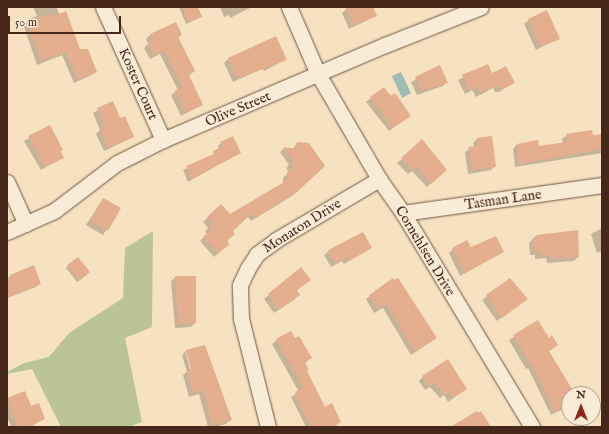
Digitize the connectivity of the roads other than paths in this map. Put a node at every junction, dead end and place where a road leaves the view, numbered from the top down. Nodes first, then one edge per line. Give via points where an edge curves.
1 (103, 7) edge
2 (289, 7) edge
3 (481, 7) edge
4 (318, 74) junction
5 (163, 140) junction
6 (379, 179) junction
7 (7, 182) edge
8 (602, 185) edge
9 (403, 213) junction
10 (26, 224) junction
11 (7, 232) edge
12 (268, 427) edge
13 (532, 427) edge

1 - 5 street, Koster Court
2 - 4 street, Cornehlsen Drive
3 - 4 street, Olive Street
4 - 5 street, Olive Street
4 - 6 street, Cornehlsen Drive
5 - 10 street, Olive Street via 117,163 69,202
6 - 9 street, Cornehlsen Drive
6 - 12 street, Monaton Drive via 257,254 240,285 241,319
7 - 10 street
8 - 9 street, Tasman Lane
9 - 13 street, Cornehlsen Drive
10 - 11 street, Olive Street

